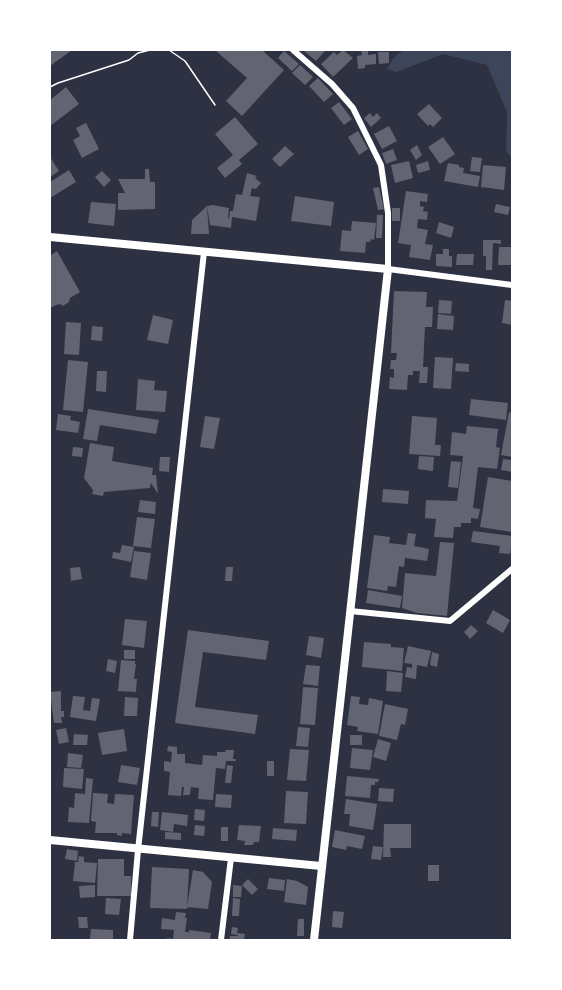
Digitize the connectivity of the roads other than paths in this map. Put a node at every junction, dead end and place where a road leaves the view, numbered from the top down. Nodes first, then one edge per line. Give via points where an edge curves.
1 (293, 50) edge
2 (50, 237) edge
3 (204, 252) junction
4 (388, 268) junction
5 (513, 285) edge
6 (513, 570) edge
7 (350, 611) junction
8 (50, 840) edge
9 (138, 850) junction
10 (231, 858) junction
11 (321, 866) junction
12 (130, 940) edge
13 (221, 940) edge
14 (314, 940) edge

1 - 4 street via 353,108 381,165 388,213
2 - 3 main road
3 - 4 main road
3 - 9 street
4 - 5 street
4 - 7 main road
6 - 7 street via 450,621
7 - 11 main road
8 - 9 street
9 - 10 street
9 - 12 street
10 - 11 street
10 - 13 street
11 - 14 main road

